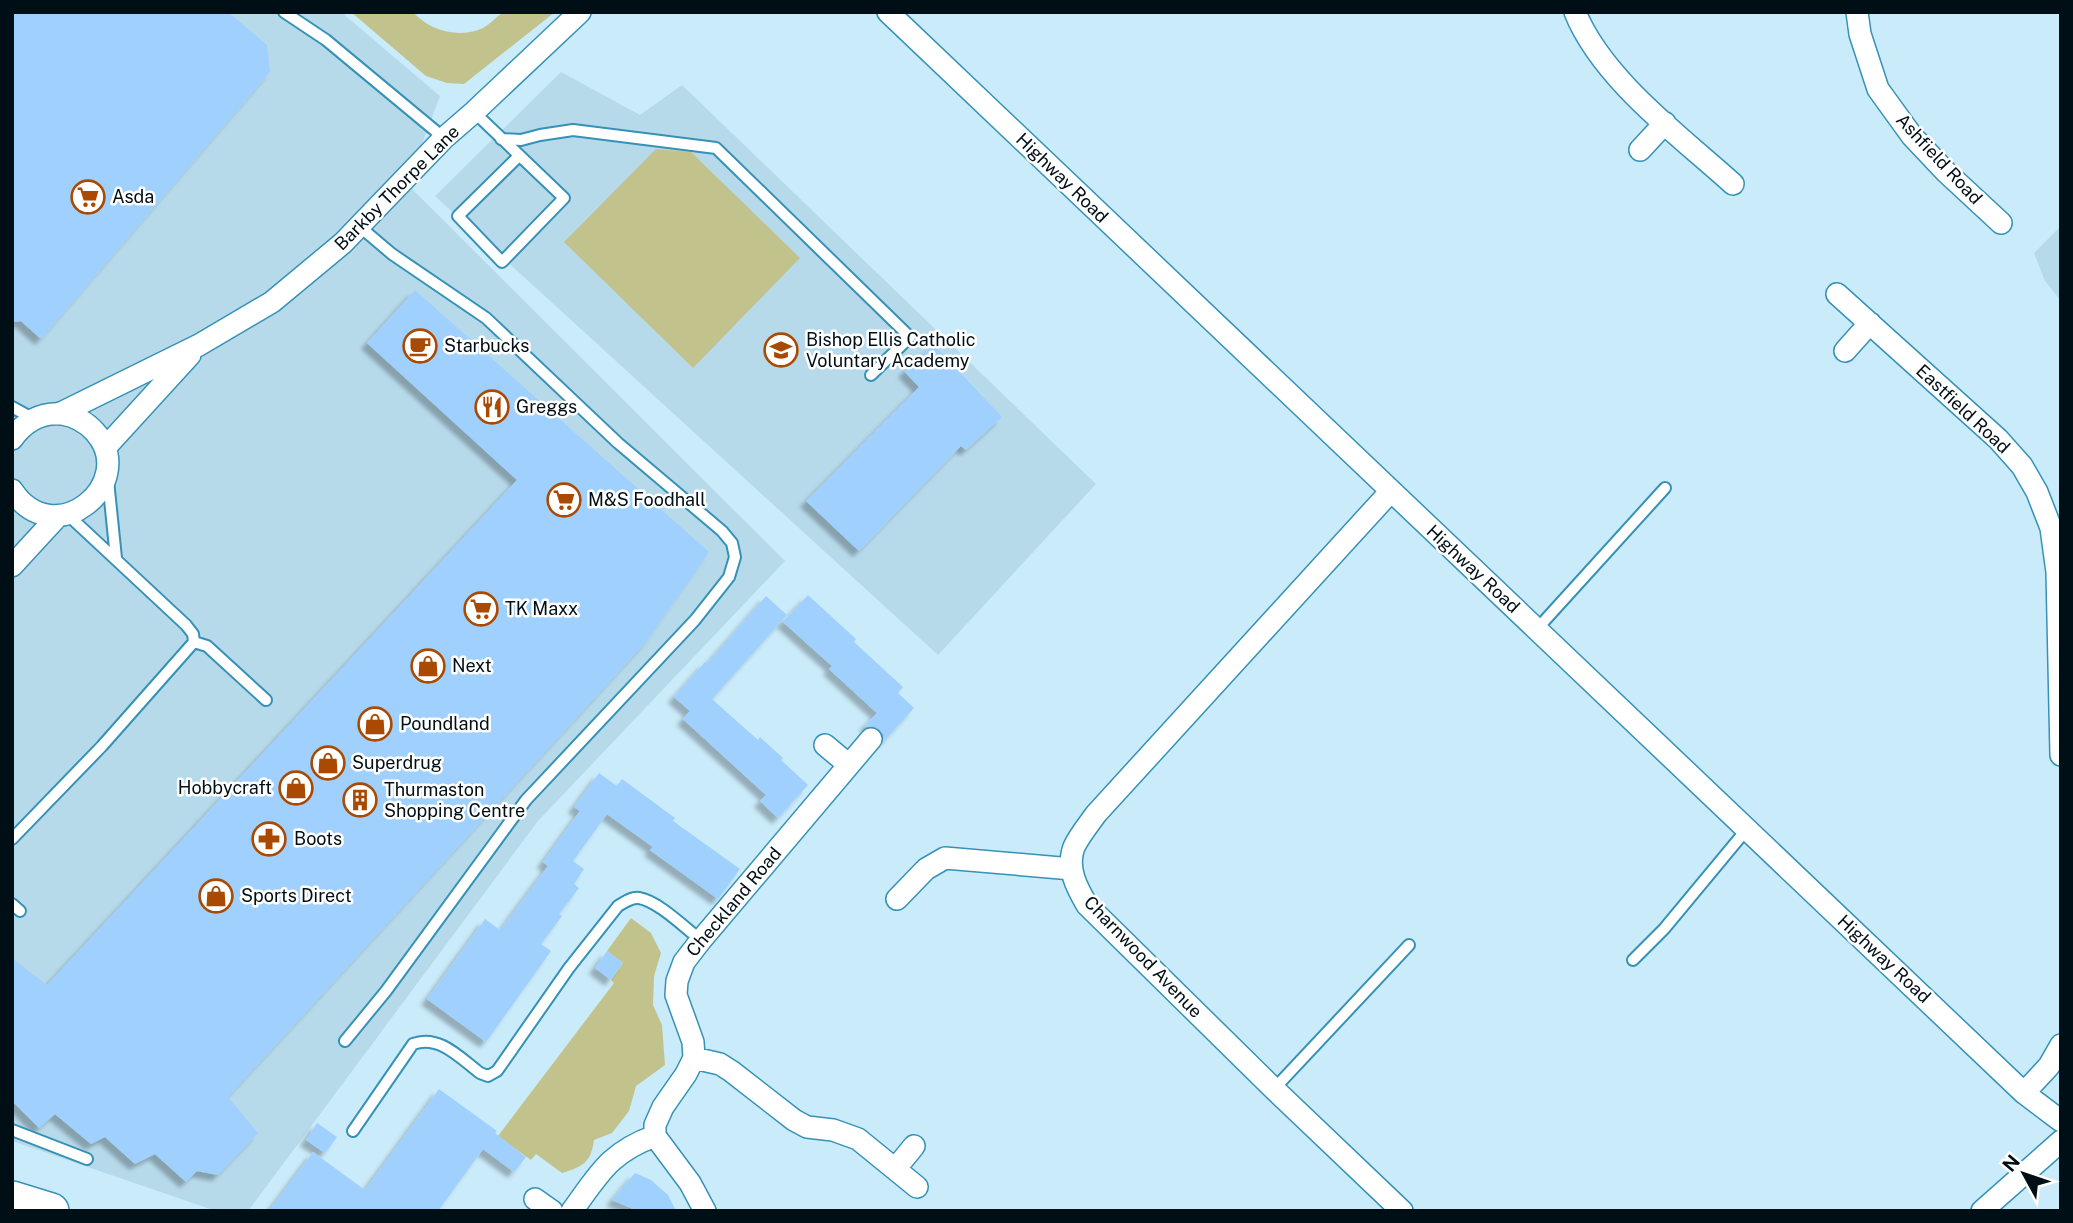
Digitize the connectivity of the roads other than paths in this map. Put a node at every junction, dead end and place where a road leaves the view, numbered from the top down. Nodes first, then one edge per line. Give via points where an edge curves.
1 (284, 12) edge
2 (580, 12) edge
3 (888, 12) edge
4 (1575, 12) edge
5 (1857, 12) edge
6 (474, 112) junction
7 (1665, 123) junction
8 (444, 138) junction
9 (501, 139) junction
10 (1640, 150) dead end
11 (519, 156) junction
12 (1733, 184) dead end
13 (2001, 223) dead end
14 (359, 226) junction
15 (1837, 294) dead end
16 (1870, 323) junction
17 (199, 345) junction
18 (1845, 351) dead end
19 (871, 375) dead end
20 (12, 407) edge
21 (59, 414) junction
22 (32, 418) junction
23 (12, 439) edge
24 (105, 448) junction
25 (107, 471) junction
26 (1665, 488) dead end
27 (12, 490) edge
28 (1391, 491) junction
29 (63, 515) junction
30 (116, 558) junction
31 (12, 566) edge
32 (1537, 629) junction
33 (194, 642) junction
34 (266, 700) dead end
35 (871, 739) dead end
36 (825, 745) dead end
37 (2061, 755) edge
38 (849, 765) junction
39 (1747, 829) junction
40 (12, 839) edge
41 (1072, 869) junction
42 (897, 899) dead end
43 (701, 940) junction
44 (1409, 945) dead end
45 (1633, 960) dead end
46 (345, 1041) dead end
47 (2061, 1045) edge
48 (694, 1058) junction
49 (1274, 1089) junction
50 (2024, 1093) junction
51 (2061, 1121) edge
52 (12, 1130) edge
53 (353, 1131) dead end
54 (655, 1136) junction
55 (2061, 1141) edge
56 (914, 1146) dead end
57 (87, 1159) dead end
58 (896, 1168) junction
59 (917, 1187) dead end
60 (12, 1199) edge
61 (51, 1211) edge
62 (572, 1211) edge
63 (705, 1211) edge
64 (1402, 1211) edge
65 (1982, 1211) edge

1 - 8 lane via 326,40
2 - 6 street, Barkby Thorpe Lane
3 - 28 street, Highway Road
4 - 7 street via 1618,78
5 - 13 street, Ashfield Road via 1878,89 1912,136
6 - 8 street, Barkby Thorpe Lane
6 - 9 lane
7 - 10 street
7 - 12 street
8 - 14 street, Barkby Thorpe Lane
9 - 11 lane
9 - 19 lane via 521,141 573,130 716,148 910,337
11 - 11 lane via 458,216 502,262 564,198
14 - 17 street, Barkby Thorpe Lane via 272,302
14 - 46 lane via 486,318 618,443 722,531 732,542 735,557 729,577 695,621 526,800
15 - 16 street, Eastfield Road
16 - 18 street
16 - 37 street, Eastfield Road via 1998,439 2037,492 2051,528 2057,572
17 - 21 street, Barkby Thorpe Lane
17 - 24 street, Barkby Thorpe Lane
20 - 22 lane
21 - 22 street, Barkby Thorpe Lane
21 - 24 street via 87,424
22 - 23 street
24 - 25 street
25 - 29 street via 92,501
25 - 30 lane
26 - 32 lane
27 - 29 street via 30,509
28 - 32 street, Highway Road
28 - 41 street via 1096,814 1074,847
29 - 30 lane
29 - 31 street
30 - 33 lane via 186,625
32 - 39 street, Highway Road
33 - 34 lane via 207,646
33 - 40 lane
35 - 38 street, Checkland Road
36 - 38 street
38 - 43 street, Checkland Road
39 - 45 lane
39 - 50 street, Highway Road
41 - 42 street via 945,858
41 - 49 street, Charnwood Avenue via 1087,905
43 - 48 street, Checkland Road via 684,962 676,995
43 - 53 lane via 654,905 629,899 618,906 569,968 497,1071 488,1076 480,1073 439,1042 413,1044
44 - 49 lane
47 - 50 street
48 - 54 street via 663,1107
48 - 58 street via 731,1071 807,1127 858,1139
49 - 64 street, Charnwood Avenue
50 - 51 street, Highway Road
52 - 57 lane
54 - 62 street via 620,1152
54 - 63 street
55 - 65 street
56 - 58 street
58 - 59 street
60 - 61 highway

